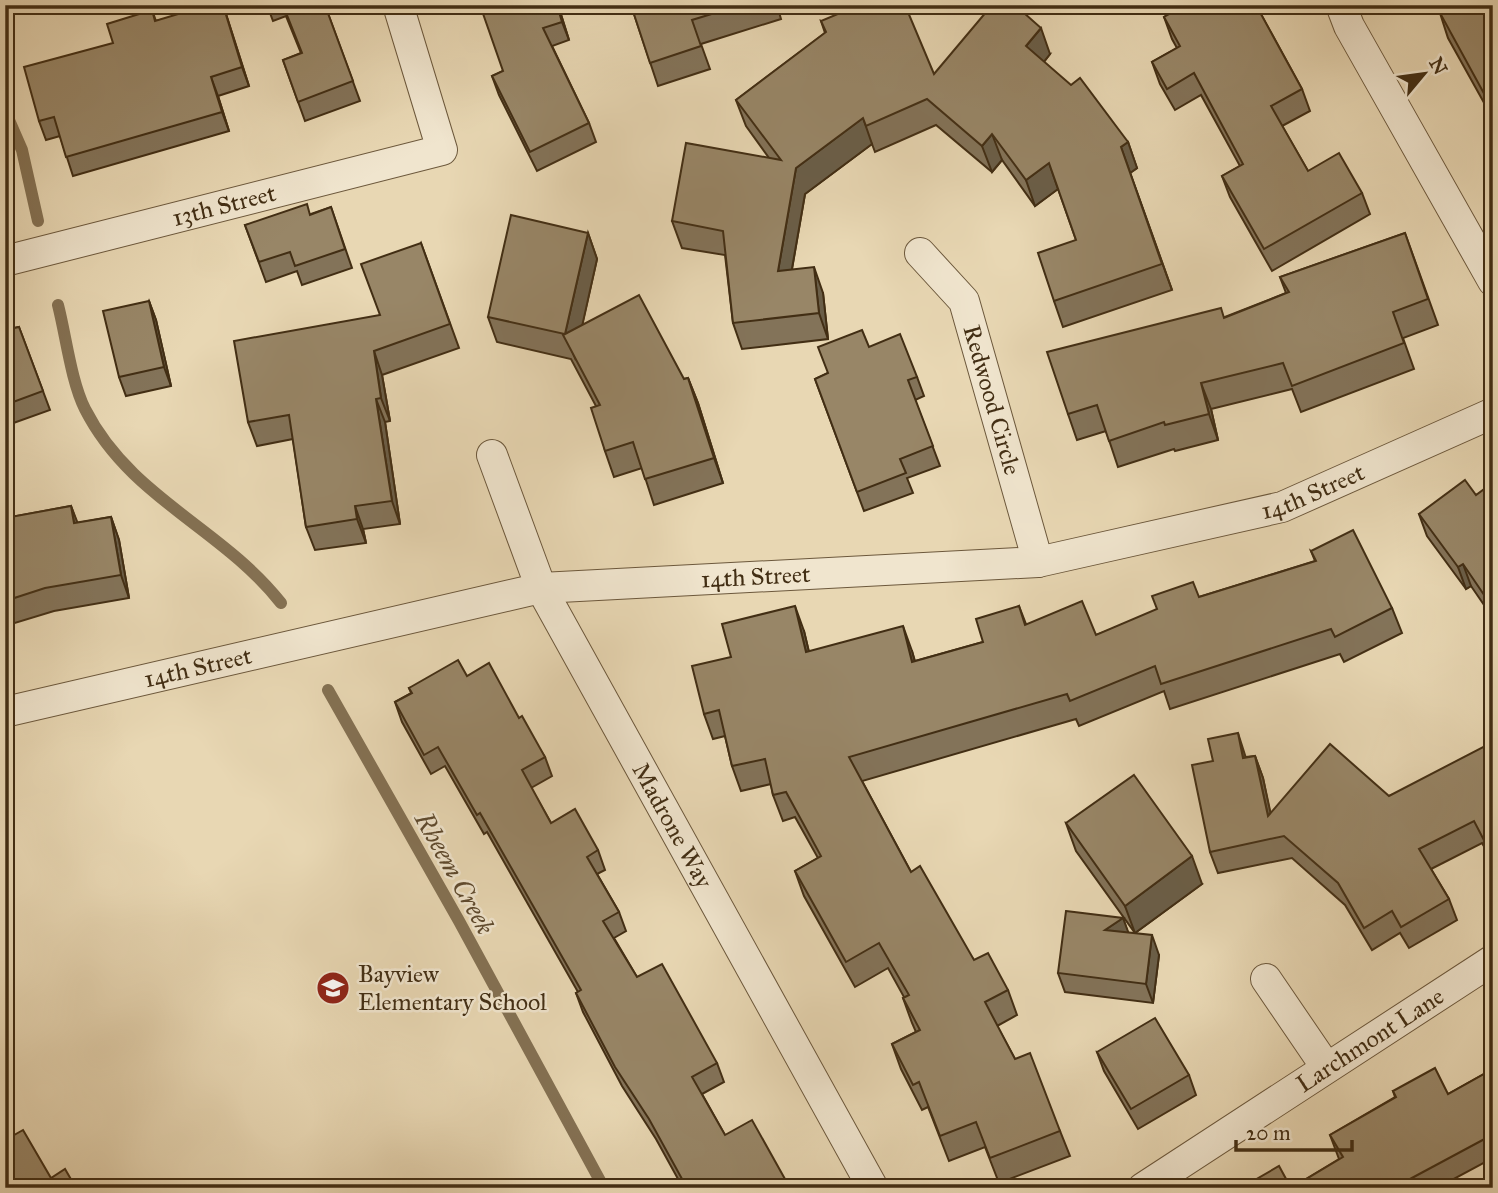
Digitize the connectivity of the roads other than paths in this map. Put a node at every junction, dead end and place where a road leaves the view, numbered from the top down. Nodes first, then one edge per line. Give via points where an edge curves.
1 (398, 5) edge
2 (1340, 5) edge
3 (920, 253) dead end
4 (5, 261) edge
5 (1493, 281) edge
6 (1493, 413) edge
7 (492, 455) dead end
8 (1038, 562) junction
9 (541, 588) junction
10 (5, 712) edge
11 (1493, 960) edge
12 (1266, 979) dead end
13 (1326, 1067) junction
14 (873, 1188) edge
15 (1143, 1188) edge

1 - 4 street, 13th Street via 442,150
2 - 5 street
3 - 8 street, Redwood Circle via 964,301
6 - 8 street, 14th Street via 1282,507
7 - 9 street, Madrone Way
8 - 9 street, 14th Street
9 - 10 street, 14th Street
9 - 14 street, Madrone Way
11 - 13 street, Larchmont Lane
12 - 13 street
13 - 15 street, Larchmont Lane

